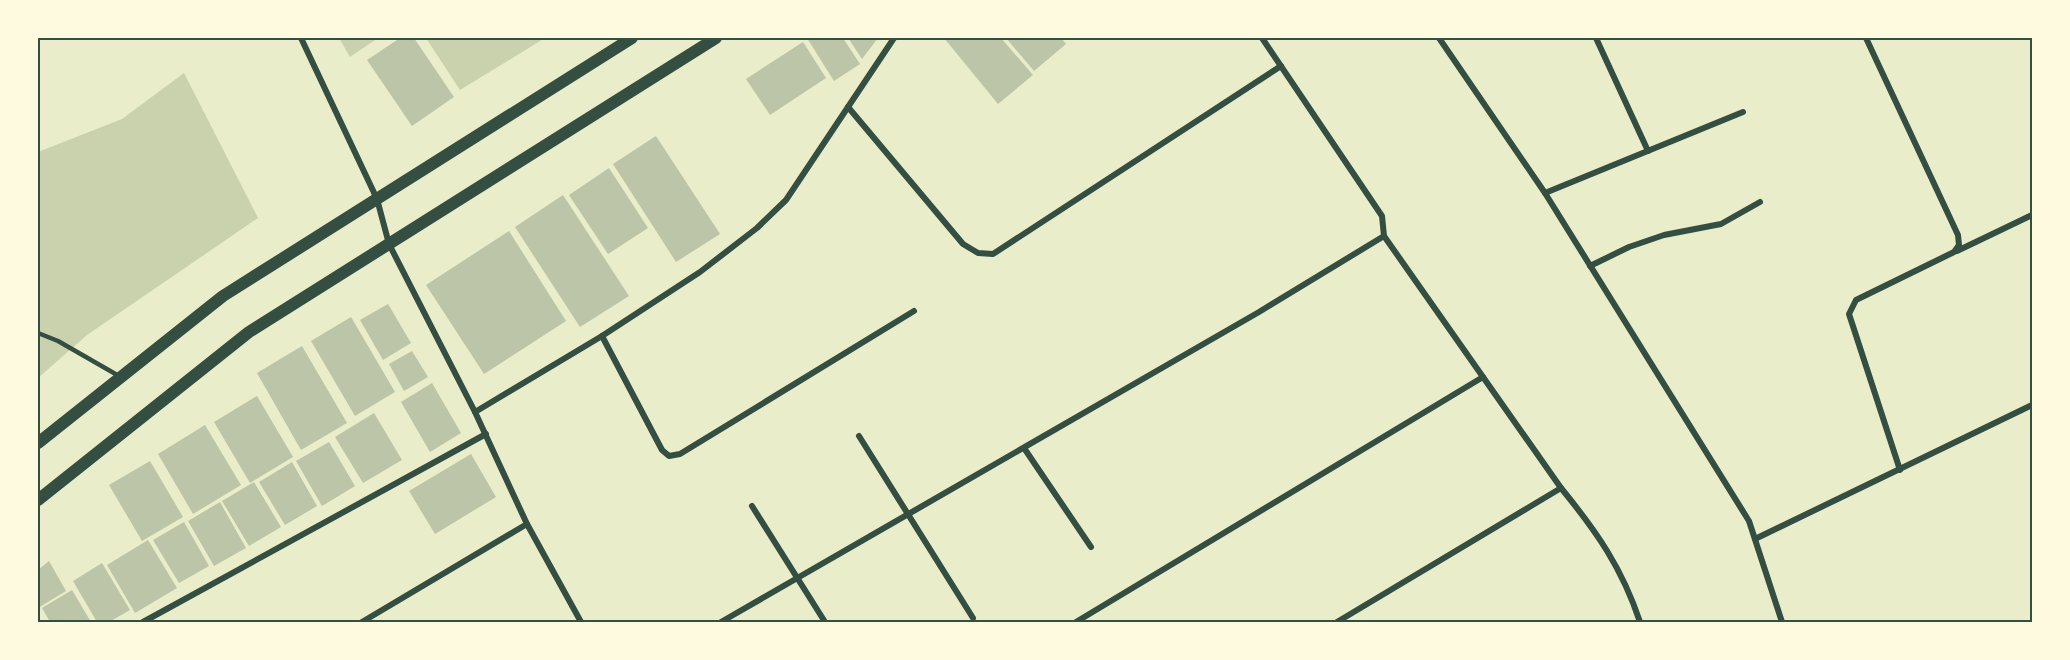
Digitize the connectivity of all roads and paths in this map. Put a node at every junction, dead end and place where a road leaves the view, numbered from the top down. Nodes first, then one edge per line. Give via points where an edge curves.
1 (301, 38) edge
2 (632, 38) edge
3 (716, 38) edge
4 (894, 38) edge
5 (1262, 38) edge
6 (1439, 38) edge
7 (1596, 38) edge
8 (1866, 38) edge
9 (1281, 66) junction
10 (848, 107) junction
11 (1743, 112) dead end
12 (1648, 151) junction
13 (1545, 193) junction
14 (377, 199) junction
15 (1760, 202) dead end
16 (2032, 215) edge
17 (1384, 236) junction
18 (389, 244) junction
19 (1954, 252) junction
20 (1590, 266) junction
21 (914, 311) dead end
22 (38, 333) edge
23 (602, 336) junction
24 (119, 376) junction
25 (1483, 377) junction
26 (2032, 405) edge
27 (475, 412) junction
28 (486, 434) junction
29 (859, 436) dead end
30 (38, 443) edge
31 (1024, 448) junction
32 (1900, 470) junction
33 (1561, 488) junction
34 (38, 500) edge
35 (752, 506) dead end
36 (907, 516) junction
37 (527, 524) junction
38 (1755, 539) junction
39 (1091, 547) dead end
40 (799, 578) junction
41 (973, 618) dead end
42 (143, 622) edge
43 (362, 622) edge
44 (581, 622) edge
45 (721, 622) edge
46 (825, 622) edge
47 (1077, 622) edge
48 (1337, 622) edge
49 (1640, 622) edge
50 (1782, 622) edge

1 - 14 street
2 - 14 main road
3 - 18 main road
4 - 10 street
5 - 9 street
6 - 13 street
7 - 12 street
8 - 19 street via 1958,235 1959,245
9 - 10 street via 993,254 978,253 963,244
9 - 17 street via 1382,216
10 - 23 street via 786,200 757,228 700,272
11 - 12 street
12 - 13 street
13 - 20 street
14 - 18 street
14 - 24 main road via 224,296
15 - 20 street via 1721,224 1664,235
16 - 19 street
17 - 25 street
17 - 31 street
18 - 27 street
18 - 34 main road via 249,332
19 - 32 street via 1856,300 1849,314
20 - 38 street via 1749,521
21 - 23 street via 680,454 669,456 662,450
22 - 24 lane
23 - 27 street
24 - 30 main road
25 - 33 street
25 - 47 street
26 - 32 street
27 - 28 street
28 - 37 street
28 - 42 street
29 - 36 street
31 - 36 street
31 - 39 street
32 - 38 street
33 - 48 street
33 - 49 street via 1599,535 1630,591
35 - 40 street
36 - 40 street
36 - 41 street
37 - 43 street
37 - 44 street
38 - 50 street
40 - 45 street
40 - 46 street

